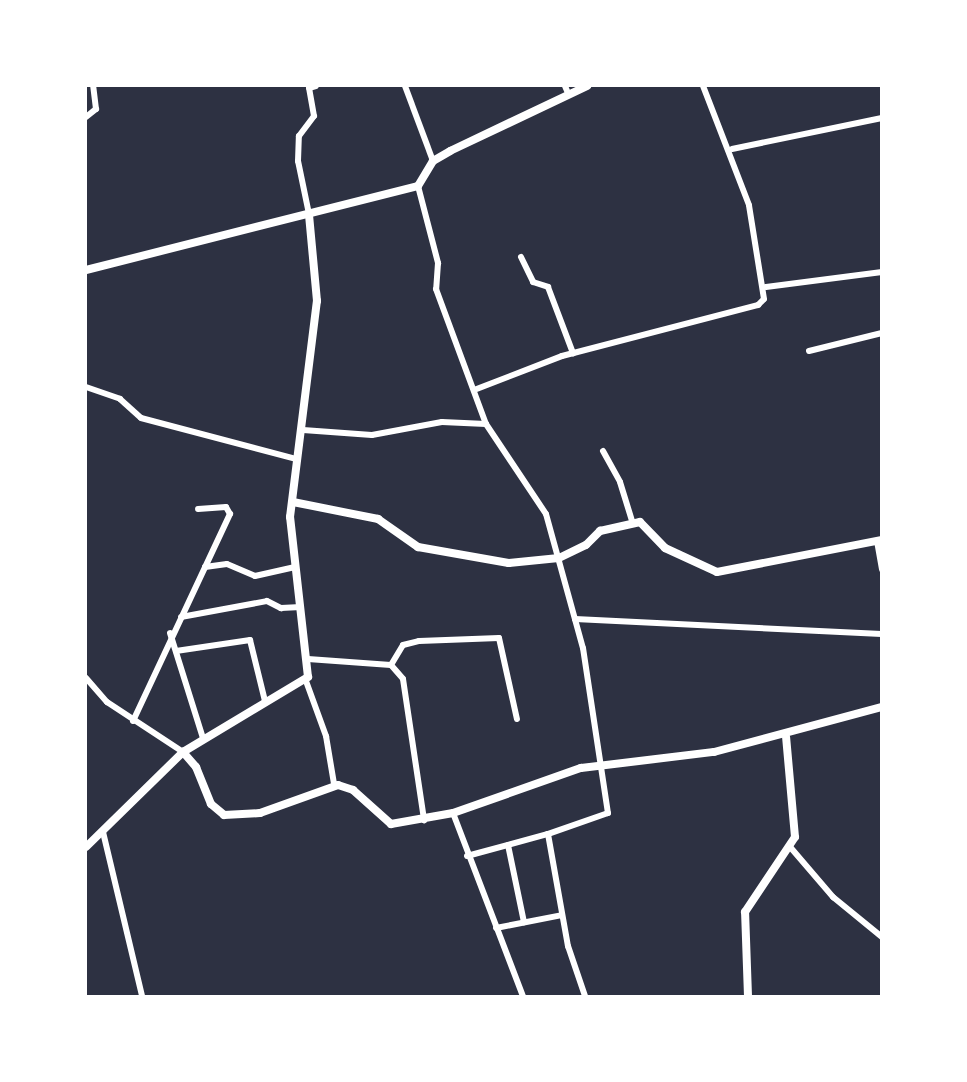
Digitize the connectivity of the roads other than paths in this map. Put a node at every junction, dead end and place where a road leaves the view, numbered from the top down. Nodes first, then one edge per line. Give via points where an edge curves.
1 (93, 86) edge
2 (311, 86) edge
3 (405, 86) edge
4 (587, 86) edge
5 (706, 86) edge
6 (566, 89) edge
7 (86, 117) edge
8 (882, 118) edge
9 (732, 149) junction
10 (433, 161) junction
11 (418, 186) junction
12 (309, 214) junction
13 (522, 257) dead end
14 (86, 270) edge
15 (882, 272) edge
16 (766, 287) junction
17 (882, 333) edge
18 (809, 351) dead end
19 (573, 353) junction
20 (86, 387) edge
21 (474, 390) junction
22 (486, 424) junction
23 (303, 430) junction
24 (603, 451) dead end
25 (296, 459) junction
26 (293, 502) junction
27 (198, 509) dead end
28 (633, 524) junction
29 (879, 540) edge
30 (559, 558) junction
31 (205, 567) junction
32 (295, 567) junction
33 (882, 570) edge
34 (301, 607) junction
35 (181, 617) junction
36 (575, 619) junction
37 (170, 633) junction
38 (882, 634) edge
39 (176, 651) junction
40 (308, 659) junction
41 (391, 665) junction
42 (86, 678) edge
43 (306, 681) junction
44 (265, 701) junction
45 (882, 707) edge
46 (517, 719) dead end
47 (133, 721) junction
48 (786, 737) junction
49 (203, 738) junction
50 (183, 752) junction
51 (600, 766) junction
52 (334, 784) junction
53 (453, 813) junction
54 (424, 821) junction
55 (103, 832) junction
56 (548, 834) junction
57 (508, 845) junction
58 (86, 847) edge
59 (792, 848) junction
60 (467, 856) junction
61 (562, 915) junction
62 (524, 922) junction
63 (496, 928) junction
64 (882, 937) edge
65 (142, 996) edge
66 (523, 996) edge
67 (585, 996) edge
68 (748, 996) edge

1 - 7 street via 96,109
2 - 12 street via 314,116 299,136 298,161
3 - 10 street
4 - 6 street
5 - 9 street
6 - 10 street
8 - 9 street
9 - 16 street
10 - 11 street
11 - 12 street
11 - 21 street via 438,263 436,289
12 - 14 street
12 - 23 street via 317,301
13 - 19 street via 532,282 548,287
15 - 16 street
16 - 19 street via 758,305
17 - 18 street
19 - 21 street
20 - 25 street via 120,399 141,418
21 - 22 street
22 - 23 street via 442,422 372,435
22 - 30 street via 511,470 536,493
23 - 25 street
24 - 28 street via 620,482
25 - 26 street
26 - 30 street via 378,519 418,547 509,563
26 - 32 street
27 - 31 street via 230,510
28 - 29 street via 646,525 665,548 717,572 795,559 861,539
28 - 30 street via 600,531 586,545
29 - 33 street
30 - 36 street
31 - 32 street via 227,564 255,576
31 - 35 street
32 - 34 street
34 - 35 street via 281,608 267,601
34 - 40 street
35 - 37 street
36 - 38 street
36 - 51 street
37 - 39 street
37 - 47 street via 156,676
39 - 44 street via 250,640
39 - 49 street
40 - 41 street
40 - 43 street
41 - 46 street via 404,645 418,641 499,638
41 - 54 street via 403,679
42 - 47 street
43 - 44 street
43 - 52 street via 326,736
44 - 49 street
45 - 48 street
47 - 50 street
48 - 51 street via 714,752
48 - 59 street via 797,811
49 - 50 street
50 - 52 street via 196,767 210,804 224,816 260,813
50 - 55 street
51 - 53 street
51 - 56 street via 605,817
52 - 54 street via 348,787 391,824
53 - 54 street
53 - 60 street
55 - 58 street
55 - 65 street
56 - 57 street
56 - 61 street
57 - 60 street
57 - 62 street
59 - 64 street via 827,891
59 - 68 street via 745,912
60 - 63 street
61 - 62 street
61 - 67 street
62 - 63 street
63 - 66 street

